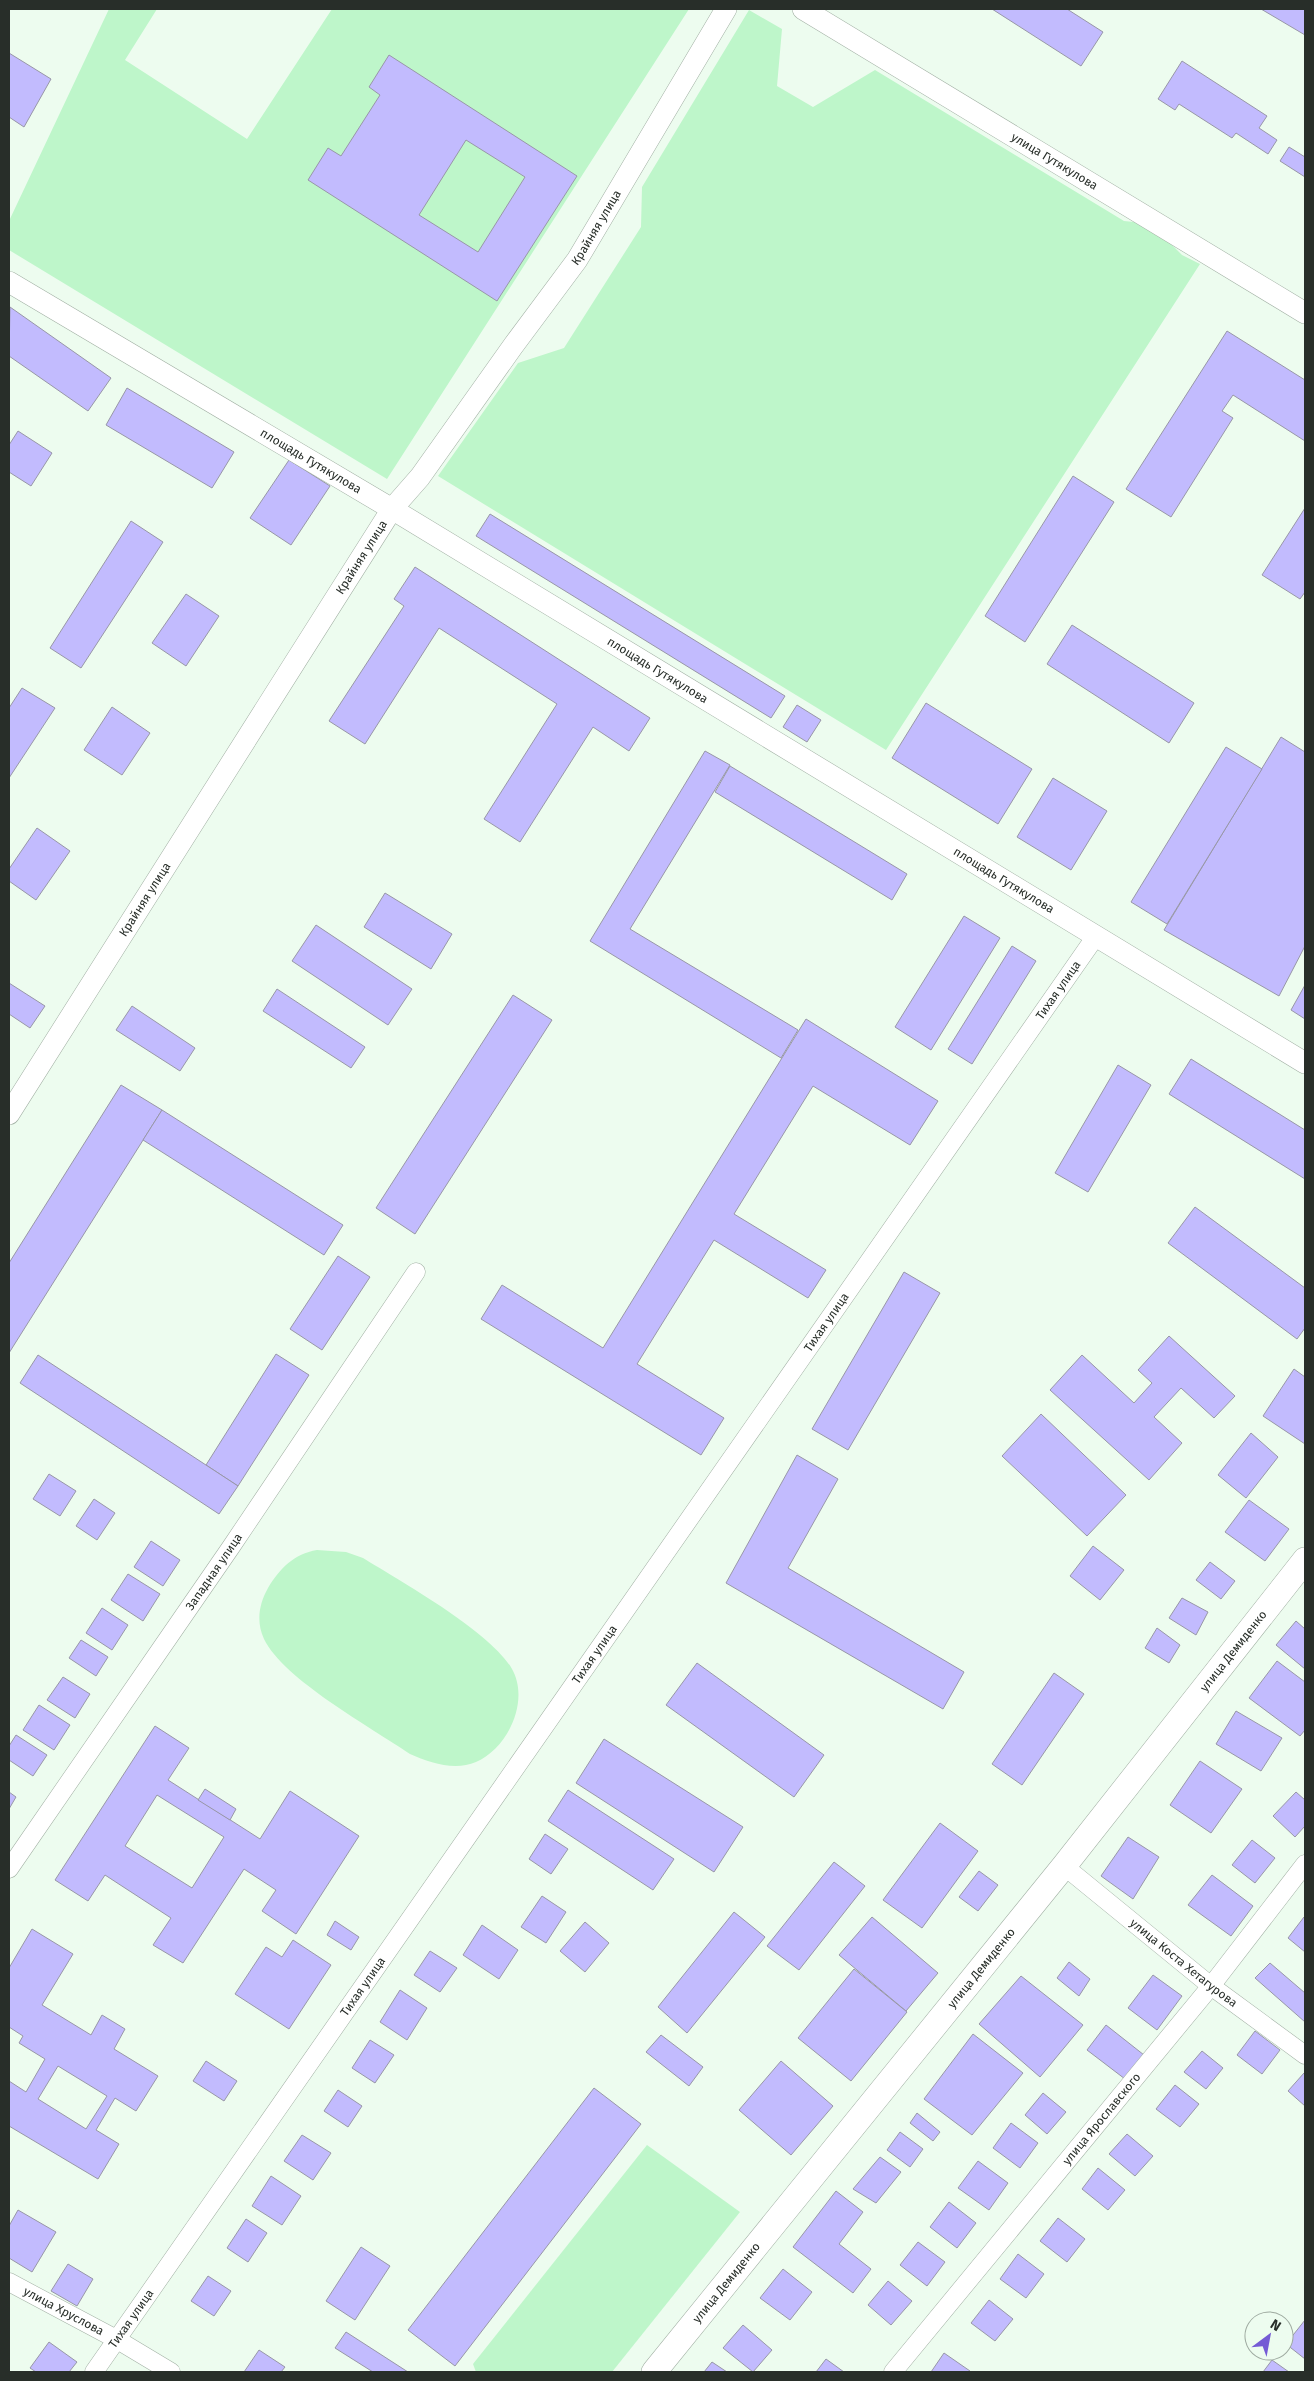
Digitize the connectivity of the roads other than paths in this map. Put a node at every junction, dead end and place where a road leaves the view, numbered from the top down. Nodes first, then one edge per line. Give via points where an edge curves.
1 (726, 9) edge
2 (803, 9) edge
3 (9, 282) edge
4 (1305, 313) edge
5 (392, 509) junction
6 (1096, 936) junction
7 (1305, 1063) edge
8 (9, 1114) edge
9 (416, 1272) dead end
10 (1305, 1560) edge
11 (1305, 1864) edge
12 (1064, 1866) junction
13 (9, 1869) edge
14 (1211, 1986) junction
15 (1305, 2055) edge
16 (9, 2282) edge
17 (116, 2339) junction
18 (94, 2372) edge
19 (171, 2372) edge
20 (654, 2372) edge
21 (894, 2372) edge

1 - 5 street, Крайняя улица via 577,260 420,477
2 - 4 street, улица Гутякулова
3 - 5 street, площадь Гутякулова
5 - 6 street, площадь Гутякулова
5 - 8 street, Крайняя улица
6 - 7 street, площадь Гутякулова
6 - 17 street, Тихая улица
9 - 13 street, Западная улица
10 - 12 main road, улица Демиденко
11 - 14 street, улица Ярославского
12 - 14 street, улица Коста Хетагурова
12 - 20 main road, улица Демиденко
14 - 15 street, улица Коста Хетагурова
14 - 21 street, улица Ярославского
16 - 17 street, улица Хруслова
17 - 18 street, Тихая улица
17 - 19 street, улица Хруслова

